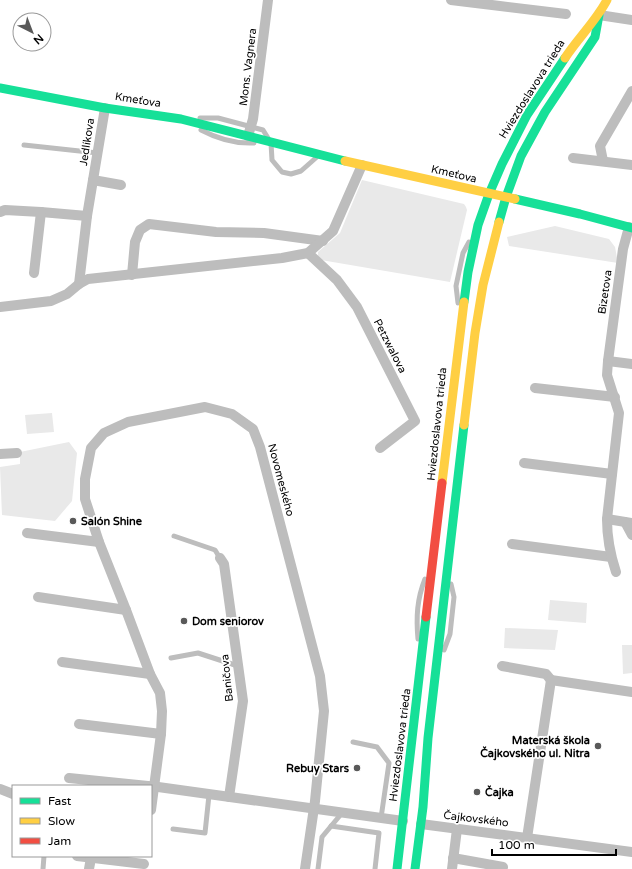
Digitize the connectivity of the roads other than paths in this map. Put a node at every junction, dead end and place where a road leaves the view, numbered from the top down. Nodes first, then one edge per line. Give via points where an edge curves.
1 (268, 0) edge
2 (451, 0) edge
3 (608, 0) edge
4 (566, 14) dead end
5 (599, 15) junction
6 (632, 20) edge
7 (0, 88) edge
8 (632, 91) edge
9 (105, 108) junction
10 (181, 119) junction
11 (252, 127) junction
12 (248, 136) junction
13 (271, 142) junction
14 (24, 145) dead end
15 (98, 153) junction
16 (320, 155) junction
17 (573, 158) dead end
18 (602, 161) junction
19 (362, 165) junction
20 (632, 165) edge
21 (93, 180) junction
22 (121, 185) dead end
23 (489, 194) junction
24 (506, 197) junction
25 (0, 212) edge
26 (41, 212) junction
27 (87, 216) junction
28 (631, 227) edge
29 (323, 241) junction
30 (308, 254) junction
31 (34, 273) dead end
32 (132, 275) junction
33 (79, 284) junction
34 (0, 306) edge
35 (608, 361) junction
36 (632, 364) edge
37 (534, 388) dead end
38 (614, 397) junction
39 (380, 448) dead end
40 (17, 453) dead end
41 (0, 454) edge
42 (524, 463) dead end
43 (612, 474) junction
44 (607, 520) junction
45 (629, 522) edge
46 (27, 533) dead end
47 (632, 535) edge
48 (174, 536) dead end
49 (99, 542) junction
50 (512, 544) dead end
51 (611, 557) junction
52 (220, 558) joint
53 (616, 572) dead end
54 (38, 597) dead end
55 (126, 610) junction
56 (172, 658) dead end
57 (62, 662) dead end
58 (238, 666) junction
59 (502, 666) dead end
60 (150, 674) junction
61 (551, 680) junction
62 (632, 692) edge
63 (79, 724) dead end
64 (161, 734) junction
65 (353, 742) dead end
66 (70, 778) dead end
67 (141, 785) edge
68 (151, 785) edge
69 (152, 786) edge
70 (0, 789) edge
71 (12, 794) edge
72 (209, 794) junction
73 (229, 797) junction
74 (314, 808) junction
75 (342, 813) junction
76 (381, 818) junction
77 (403, 821) junction
78 (421, 824) junction
79 (331, 826) junction
80 (173, 829) dead end
81 (457, 829) junction
82 (527, 838) junction
83 (632, 852) edge
84 (44, 857) edge
85 (84, 857) edge
86 (91, 858) junction
87 (454, 858) junction
88 (144, 863) edge
89 (503, 867) dead end
90 (43, 869) edge
91 (89, 869) edge
92 (305, 869) edge
93 (318, 869) edge
94 (375, 869) edge
95 (397, 869) edge
96 (415, 869) edge
97 (452, 869) edge

1 - 11 street, Mons. Vagnera
2 - 4 street
3 - 5 street, Hviezdoslavova trieda
5 - 6 street
5 - 23 street, Hviezdoslavova trieda via 576,41 527,115
5 - 24 street, Hviezdoslavova trieda via 595,37 534,131 521,156
7 - 9 street, Kmeťova
8 - 18 street via 600,146
9 - 10 street, Kmeťova
9 - 15 street, Jedlíkova
10 - 11 lane via 218,118
10 - 12 street, Kmeťova
10 - 13 lane via 215,137 243,144
11 - 12 street, Mons. Vagnera
11 - 13 lane via 263,130
12 - 13 street, Kmeťova
13 - 16 street, Kmeťova
13 - 16 lane via 272,160 282,172 291,174 302,171
14 - 15 lane
15 - 21 street, Jedlíkova
16 - 19 street, Kmeťova
17 - 18 street
18 - 20 street
19 - 23 street, Kmeťova
19 - 29 street via 333,231
21 - 22 street, Jedlíkova
21 - 27 street, Jedlíkova
23 - 24 street, Kmeťova
23 - 77 street, Hviezdoslavova trieda via 478,225 461,320
24 - 28 street
24 - 78 street, Hviezdoslavova trieda via 483,285 475,333 428,738
25 - 26 street
26 - 27 street
26 - 31 street
27 - 33 street, Jedlíkova
28 - 35 street, Bizetova via 623,249
29 - 30 street
29 - 32 street via 264,233 216,232 149,224 140,230 135,242
30 - 32 street
30 - 39 street, Petzwalova via 337,280 357,307 415,421
32 - 33 street via 88,279
33 - 34 street via 67,294 51,301
35 - 36 street
35 - 38 street, Bizetova via 607,375
37 - 38 street
38 - 43 street, Bizetova via 619,413
40 - 41 street
42 - 43 street
43 - 44 street, Bizetova
44 - 45 street
44 - 51 street, Bizetova
45 - 47 street
46 - 49 street
48 - 52 lane via 215,550
49 - 55 street, Novomeského
49 - 74 street, Novomeského via 85,499 85,479 91,448 104,433 128,422 205,407 232,414 253,429 260,446 320,676 324,711
50 - 51 street
51 - 53 street, Bizetova
52 - 58 street, Baničova via 224,564
54 - 55 street
55 - 60 street, Novomeského
56 - 58 lane via 198,653
57 - 60 street
58 - 73 street, Baničova via 243,701
59 - 61 street via 546,674
60 - 64 street, Novomeského via 160,693
61 - 62 street
61 - 82 street
63 - 64 street
64 - 68 street, Novomeského
65 - 76 lane via 377,747 389,763
66 - 67 street
69 - 72 street
70 - 71 street
72 - 73 street
72 - 80 lane via 205,833
73 - 74 street
74 - 75 street
74 - 92 street, Novomeského
75 - 76 street
75 - 79 lane
76 - 77 street
77 - 78 street
77 - 95 street, Hviezdoslavova trieda
78 - 81 street, Čajkovského
78 - 96 street, Hviezdoslavova trieda
79 - 93 lane via 322,837
79 - 94 lane via 379,833
81 - 82 street, Čajkovského
81 - 87 street
82 - 83 street, Čajkovského
84 - 90 lane
85 - 86 street
86 - 88 street
86 - 91 street
87 - 89 street
87 - 97 street

